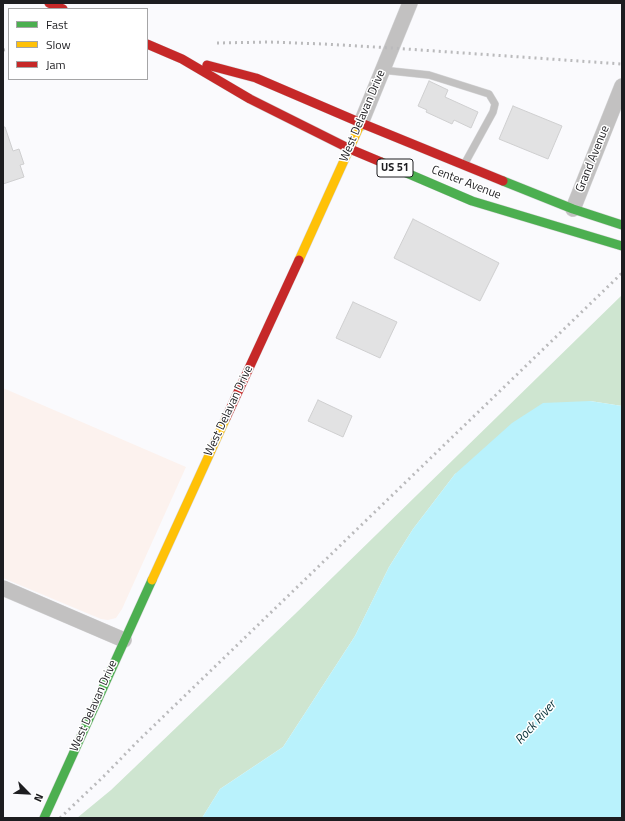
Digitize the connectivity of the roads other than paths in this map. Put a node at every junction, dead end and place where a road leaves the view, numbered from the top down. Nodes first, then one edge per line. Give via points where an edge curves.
1 (49, 3) edge
2 (410, 3) edge
3 (61, 8) edge
4 (148, 44) edge
5 (182, 59) junction
6 (382, 70) junction
7 (622, 86) edge
8 (361, 123) junction
9 (350, 149) junction
10 (464, 165) junction
11 (573, 209) junction
12 (622, 225) edge
13 (622, 246) edge
14 (3, 588) edge
15 (124, 640) junction
16 (44, 818) edge

1 - 3 main road
2 - 6 street, West Delavan Drive
4 - 5 main road, Center Avenue / US 51
5 - 8 main road, Center Avenue / US 51 via 256,78
5 - 9 main road, Center Avenue / US 51 via 250,99
6 - 8 street, West Delavan Drive
6 - 10 lane via 429,75 489,94 495,104 493,112
7 - 11 street, Grand Avenue
8 - 9 main road, West Delavan Drive
8 - 10 main road, Center Avenue / US 51
9 - 13 main road, Center Avenue / US 51 via 472,201
9 - 15 main road, West Delavan Drive
10 - 11 main road, Center Avenue / US 51
11 - 12 main road, Center Avenue / US 51
14 - 15 street
15 - 16 main road, West Delavan Drive

